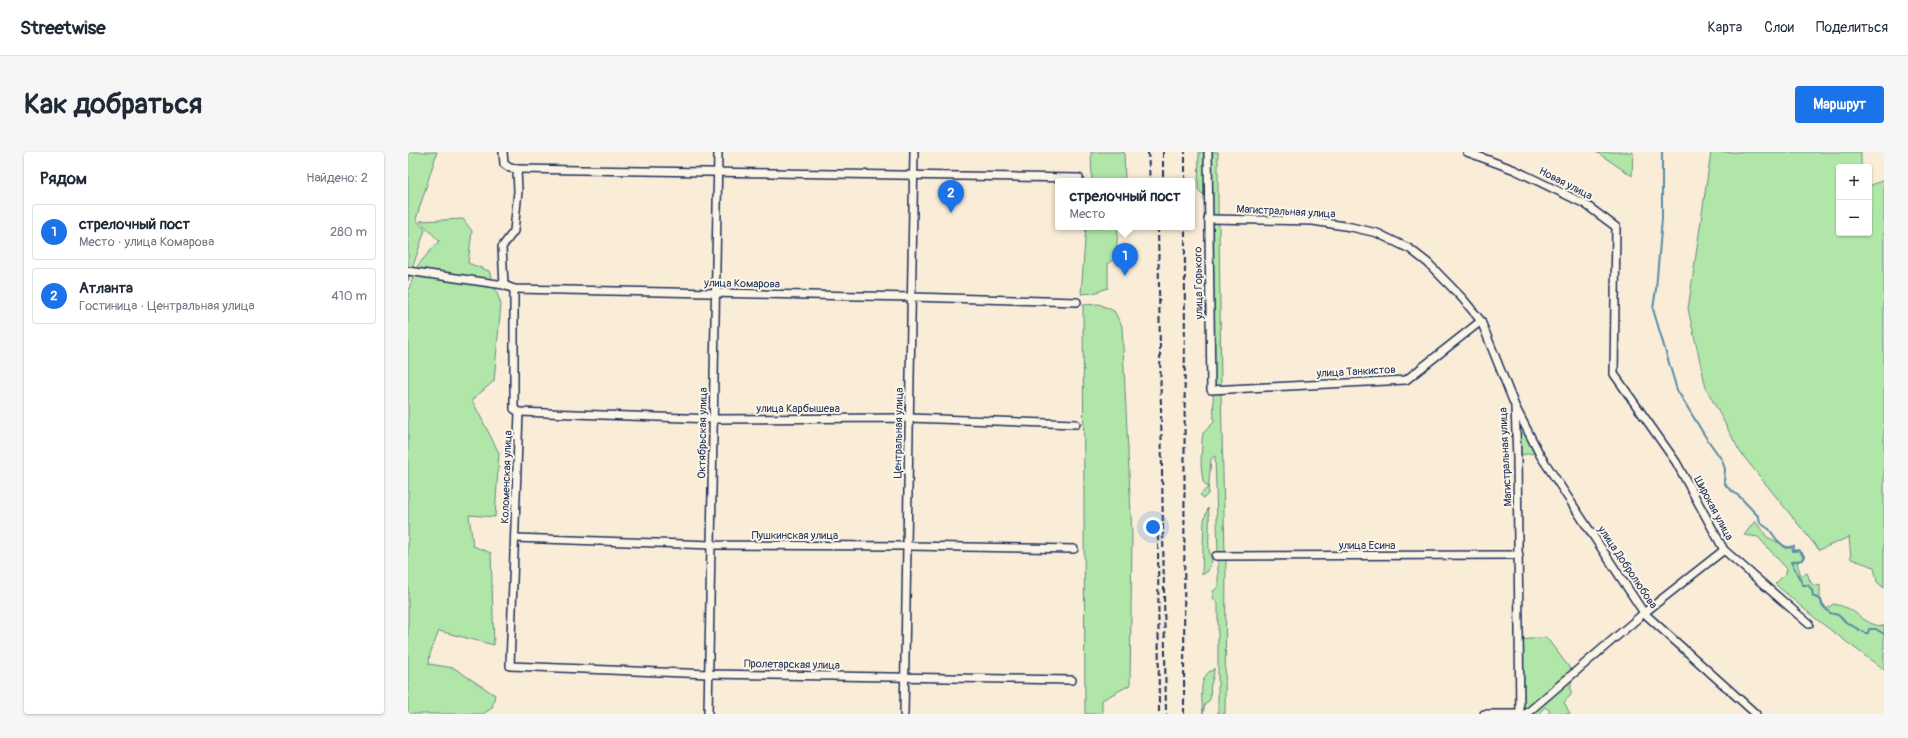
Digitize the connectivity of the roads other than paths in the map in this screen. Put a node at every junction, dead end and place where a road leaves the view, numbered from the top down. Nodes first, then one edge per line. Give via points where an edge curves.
1 (503, 152) edge
2 (718, 152) edge
3 (914, 152) edge
4 (1208, 152) edge
5 (1467, 152) edge
6 (517, 168) junction
7 (718, 173) junction
8 (914, 174) junction
9 (1079, 178) dead end
10 (1208, 219) junction
11 (408, 271) edge
12 (504, 285) junction
13 (514, 289) junction
14 (716, 293) junction
15 (912, 297) junction
16 (1077, 302) dead end
17 (1615, 314) joint
18 (1481, 321) junction
19 (1211, 390) joint
20 (1515, 406) junction
21 (519, 412) junction
22 (909, 418) junction
23 (713, 419) junction
24 (1076, 424) dead end
25 (515, 538) junction
26 (712, 546) junction
27 (908, 546) junction
28 (1074, 549) dead end
29 (1724, 550) junction
30 (1519, 555) junction
31 (1216, 556) dead end
32 (1644, 612) junction
33 (1809, 624) dead end
34 (513, 666) joint
35 (709, 674) junction
36 (904, 677) junction
37 (1072, 680) dead end
38 (708, 714) edge
39 (904, 714) edge
40 (1484, 714) edge
41 (1523, 714) edge
42 (1756, 714) edge

1 - 6 street via 504,164 510,168
2 - 7 street, Октябрьская улица
3 - 8 street, Центральная улица
4 - 10 street, улица Горького
5 - 17 street, Новая улица via 1515,170 1585,204 1616,227
6 - 7 street
6 - 12 street via 518,191 514,231 502,247
7 - 8 street
7 - 14 street, Октябрьская улица
8 - 9 street
8 - 15 street, Центральная улица
10 - 18 street, Магистральная улица via 1313,221 1377,233 1410,249 1428,263
10 - 19 street, улица Горького
11 - 12 street, улица Комарова
12 - 13 street, улица Комарова
13 - 14 street, улица Комарова
13 - 21 street, Коломенская улица via 514,409
14 - 15 street, улица Комарова
14 - 23 street, Октябрьская улица
15 - 16 street, улица Комарова
15 - 22 street, Центральная улица
17 - 29 street, Широкая улица via 1614,374 1676,462
18 - 19 street, улица Танкистов via 1406,380
18 - 20 street, Магистральная улица
20 - 30 street, Магистральная улица
20 - 32 street, улица Добролюбова via 1540,455
21 - 23 street, улица Карбышева
21 - 25 street, Коломенская улица
22 - 23 street, улица Карбышева
22 - 24 street, улица Карбышева
22 - 27 street, Центральная улица
23 - 26 street, Октябрьская улица
25 - 26 street, Пушкинская улица
25 - 34 street, Коломенская улица via 510,666
26 - 27 street, Пушкинская улица
26 - 35 street, Октябрьская улица
27 - 28 street, Пушкинская улица
27 - 36 street, Центральная улица
29 - 32 street, Широкая улица
29 - 33 street
30 - 31 street, улица Есина
30 - 41 street, Магистральная улица
32 - 41 street, Широкая улица
32 - 42 street, улица Добролюбова
34 - 35 street, Пролетарская улица
35 - 36 street, Пролетарская улица
35 - 38 street, Октябрьская улица
36 - 37 street, Пролетарская улица
36 - 39 street, Центральная улица
40 - 41 street

